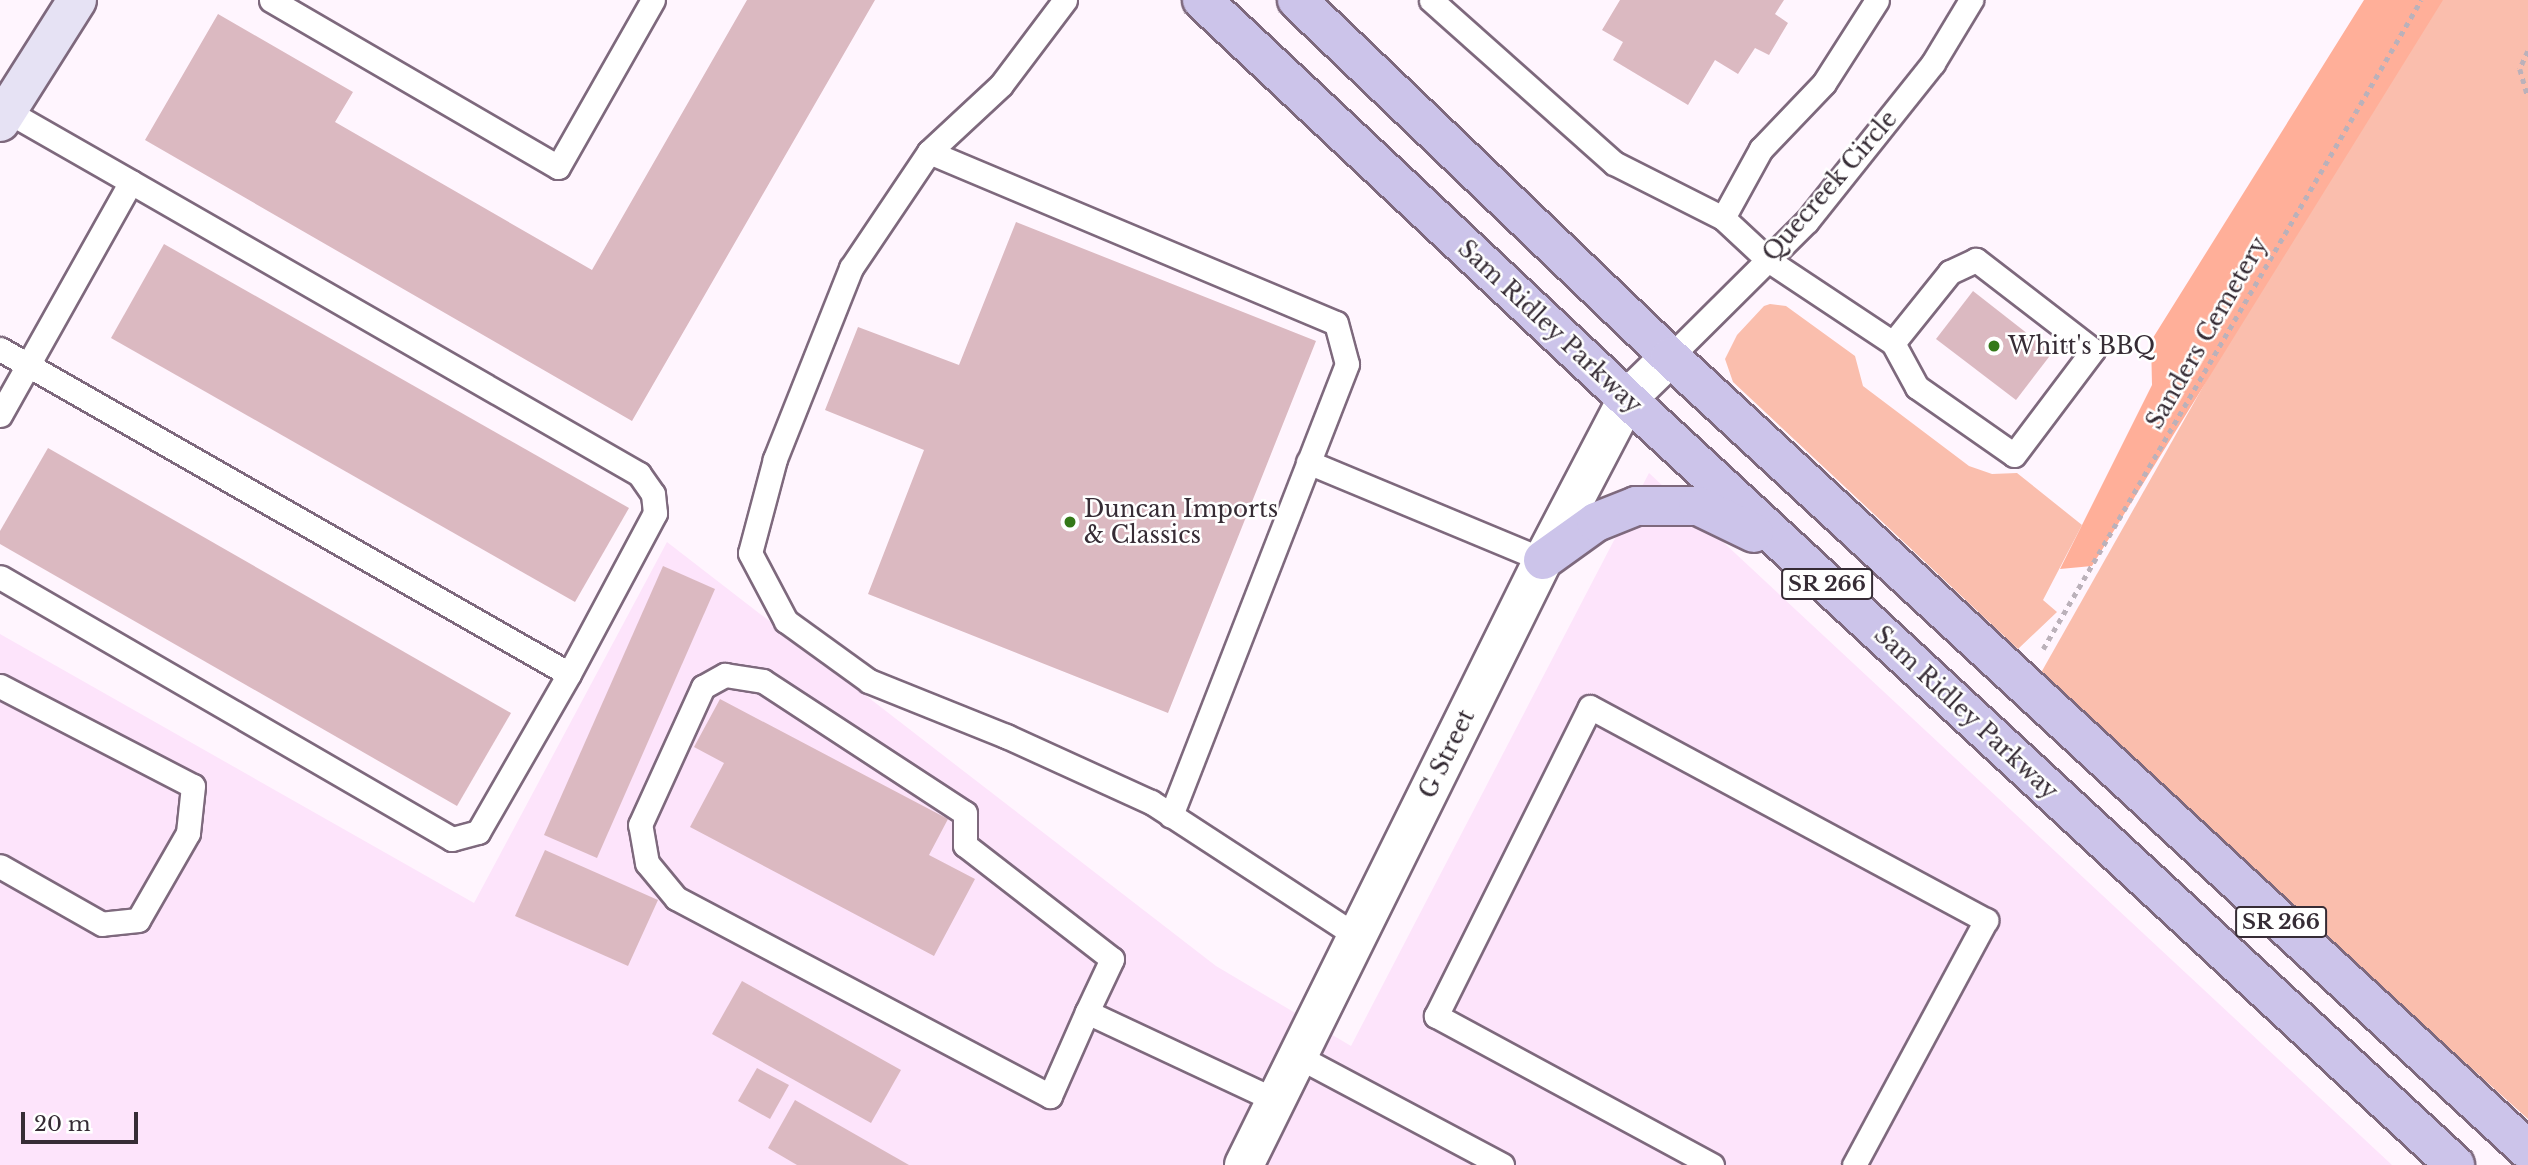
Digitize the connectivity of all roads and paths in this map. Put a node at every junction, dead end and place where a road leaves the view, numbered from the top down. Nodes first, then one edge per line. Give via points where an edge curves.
1 (77, 0) edge
2 (271, 0) edge
3 (653, 0) edge
4 (1065, 0) edge
5 (1202, 0) edge
6 (1297, 0) edge
7 (1431, 0) edge
8 (1877, 0) edge
9 (1971, 0) edge
10 (2421, 0) edge
11 (2528, 51) edge
12 (2528, 97) edge
13 (3, 116) edge
14 (929, 152) junction
15 (131, 182) junction
16 (1723, 218) junction
17 (1768, 260) junction
18 (1893, 343) junction
19 (0, 349) edge
20 (1670, 357) junction
21 (28, 365) junction
22 (1627, 400) junction
23 (0, 415) edge
24 (1308, 462) junction
25 (1789, 549) junction
26 (1543, 560) junction
27 (0, 577) edge
28 (569, 674) junction
29 (2023, 684) junction
30 (0, 686) edge
31 (1171, 816) junction
32 (0, 866) edge
33 (1358, 937) junction
34 (1087, 1013) junction
35 (1299, 1057) junction
36 (1277, 1101) junction
37 (2528, 1150) edge
38 (1244, 1165) edge
39 (1503, 1165) edge
40 (1712, 1165) edge
41 (1854, 1165) edge
42 (2455, 1165) edge

1 - 13 main road
2 - 3 lane via 558,167
4 - 14 lane via 1001,85
5 - 22 main road, Sam Ridley Parkway / SR 266
6 - 20 main road, SR 266
7 - 16 lane via 1614,163
8 - 16 lane via 1825,83 1761,149
9 - 17 lane, Quecreek Circle via 1933,63 1807,221
10 - 29 path, Sanders Cemetery
11 - 12 path via 2520,69
13 - 15 lane
14 - 24 lane via 1336,323 1347,364
14 - 31 lane via 851,268 775,459 750,553 786,621 869,681 1006,736 1151,802
15 - 21 lane
15 - 28 lane via 639,474 653,494 655,513
16 - 17 lane
17 - 18 lane
17 - 20 lane, Quecreek Circle
18 - 18 lane via 1917,387 2014,455 2093,349 1976,260 1950,272
19 - 21 lane
20 - 22 street, G Street
20 - 29 main road, SR 266
21 - 23 lane
21 - 28 lane
22 - 25 main road, Sam Ridley Parkway / SR 266
22 - 26 street, G Street
24 - 26 lane
24 - 31 lane
25 - 26 main road via 1698,506 1636,506 1596,522
25 - 42 main road, Sam Ridley Parkway / SR 266
26 - 33 street, G Street
27 - 28 lane via 452,839 478,832
29 - 37 main road, SR 266
30 - 32 lane via 193,786 188,833 138,920 102,924
31 - 33 lane
33 - 35 street, G Street
34 - 34 lane via 1112,959 965,845 965,813 763,681 725,675 702,687 640,825 647,863 676,898 1049,1096
34 - 36 lane
35 - 36 street, G Street
35 - 39 lane
36 - 38 street, G Street
40 - 41 lane via 1436,1016 1590,707 1986,920

